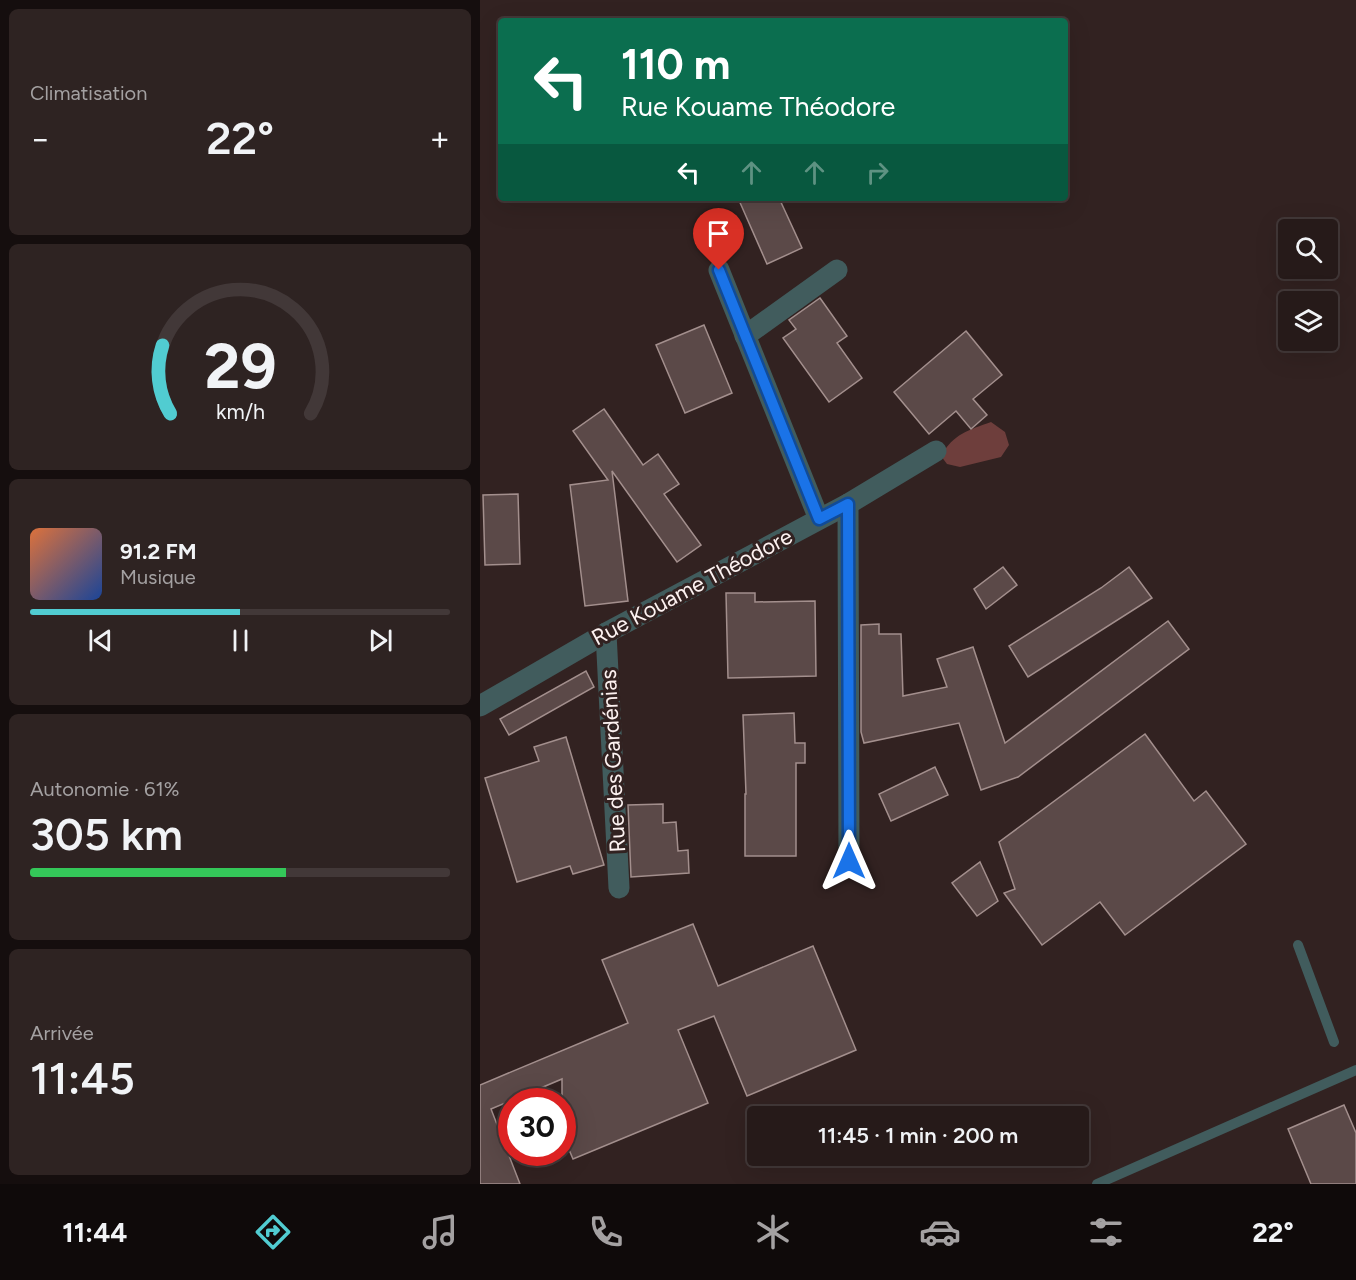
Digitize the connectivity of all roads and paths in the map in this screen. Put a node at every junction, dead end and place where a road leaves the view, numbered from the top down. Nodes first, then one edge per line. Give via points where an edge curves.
1 (719, 270) dead end
2 (837, 270) dead end
3 (745, 336) junction
4 (936, 451) dead end
5 (848, 504) junction
6 (819, 519) junction
7 (606, 633) junction
8 (480, 706) edge
9 (849, 861) dead end
10 (620, 888) dead end
11 (1298, 945) dead end
12 (1334, 1042) dead end
13 (1356, 1070) edge
14 (1097, 1184) edge

1 - 3 street
2 - 3 street
3 - 6 street
4 - 5 street, Rue Kouame Théodore
5 - 6 street, Rue Kouame Théodore
5 - 9 street
6 - 7 street, Rue Kouame Théodore
7 - 8 street, Rue Kouame Théodore
7 - 10 street, Rue des Gardénias
11 - 12 lane
13 - 14 lane

